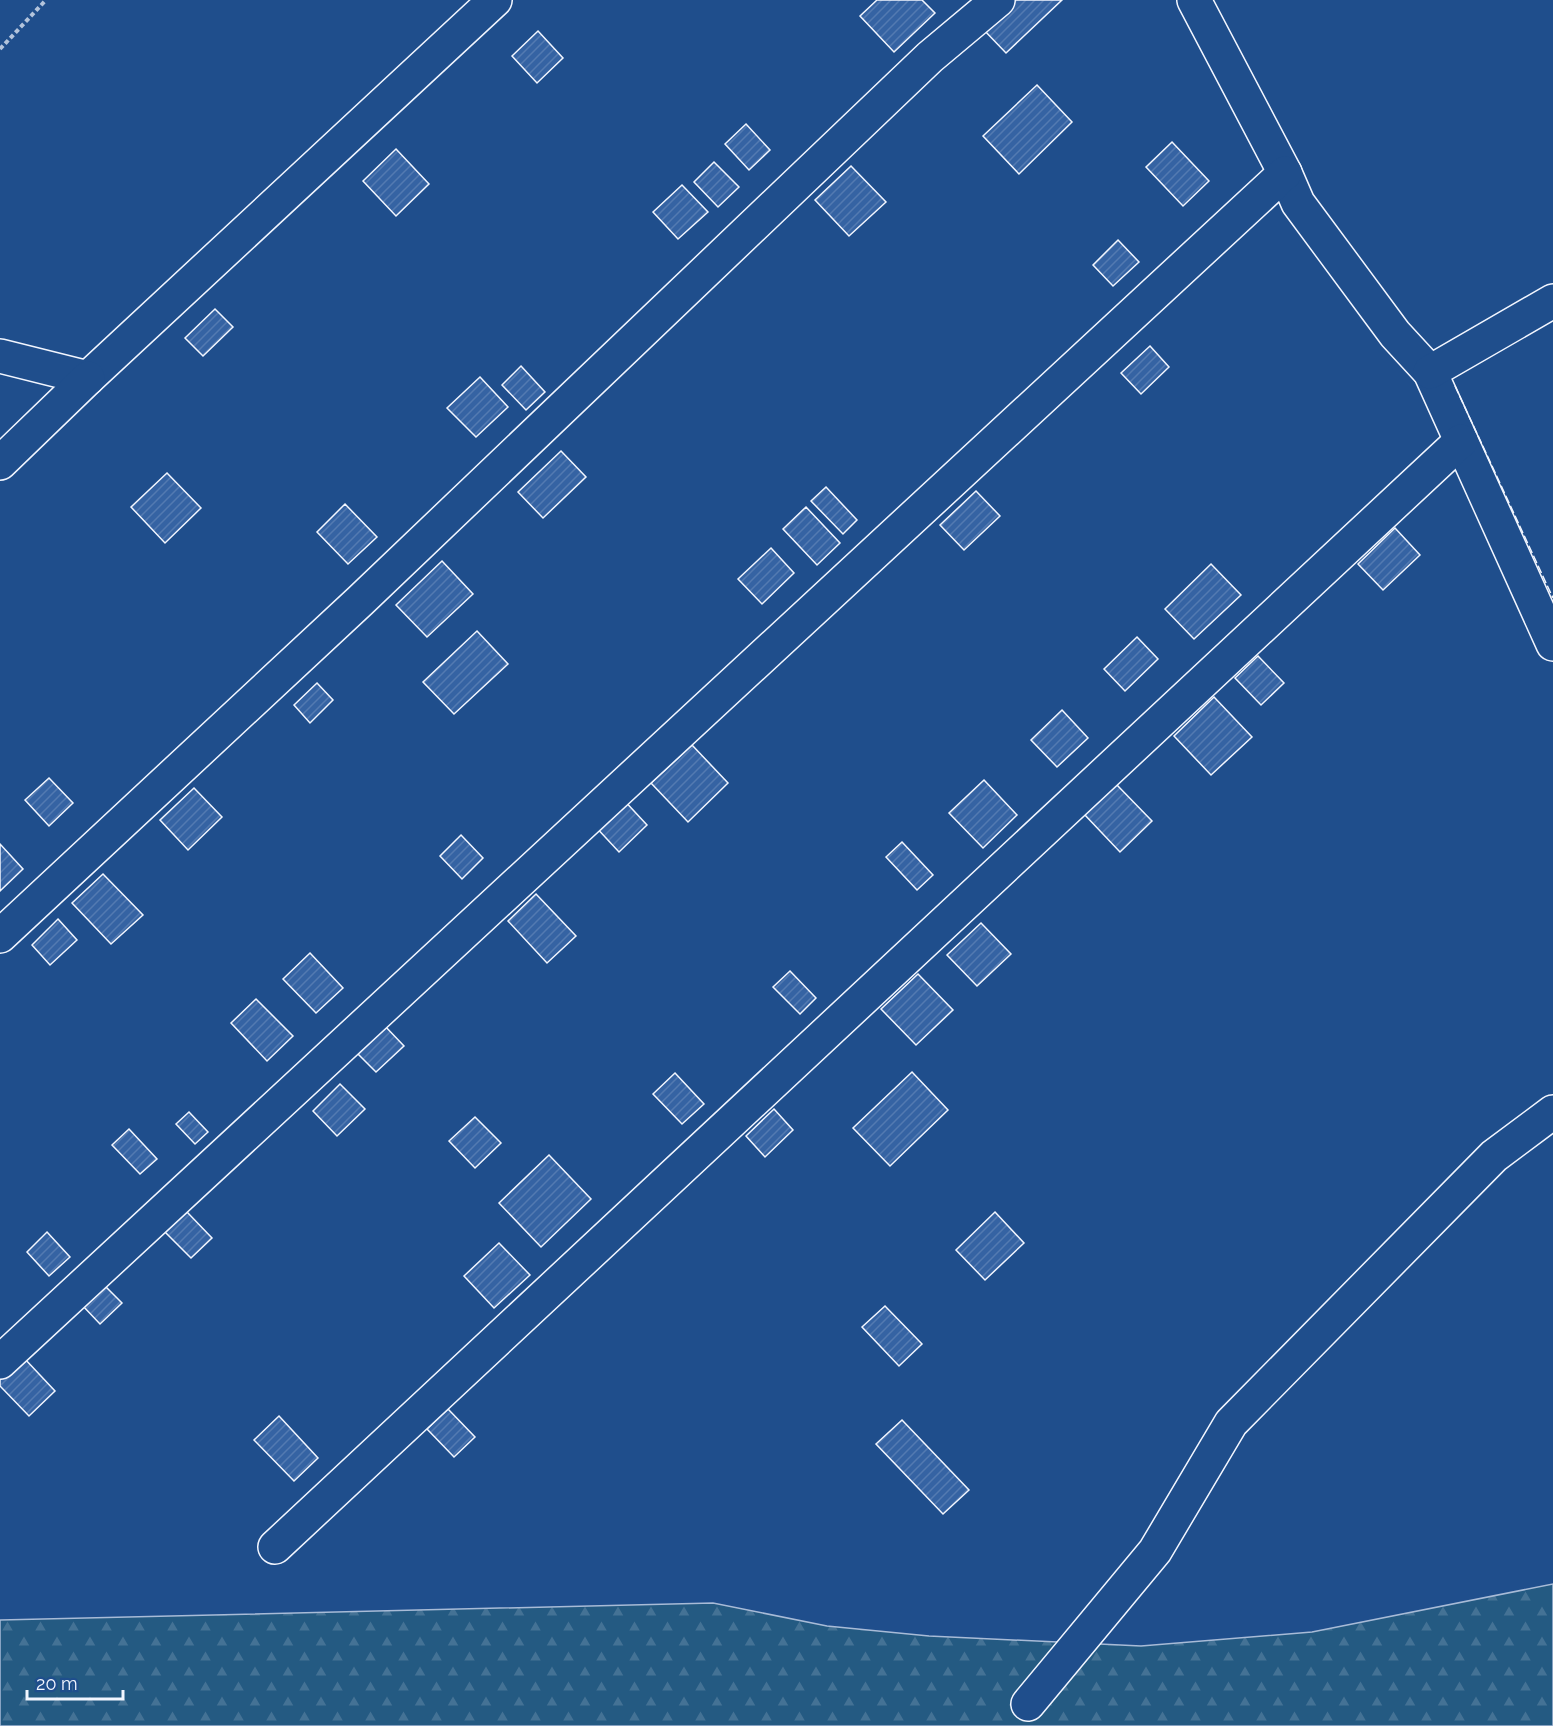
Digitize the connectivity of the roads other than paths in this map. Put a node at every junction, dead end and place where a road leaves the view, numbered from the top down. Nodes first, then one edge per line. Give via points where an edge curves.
1 (495, 0) edge
2 (998, 0) edge
3 (1194, 0) edge
4 (1285, 173) junction
5 (1553, 302) edge
6 (0, 356) edge
7 (1430, 372) junction
8 (88, 378) junction
9 (1461, 441) junction
10 (0, 463) edge
11 (1553, 644) edge
12 (0, 936) edge
13 (1553, 1112) edge
14 (0, 1362) edge
15 (275, 1547) dead end
16 (1028, 1704) dead end

1 - 8 street
2 - 12 street via 930,57 352,609
3 - 4 street
4 - 7 street via 1298,203 1395,334
4 - 14 street
5 - 7 street
6 - 8 street
7 - 9 street
8 - 10 street
9 - 11 street
9 - 15 street
13 - 16 street via 1494,1156 1231,1423 1155,1551

